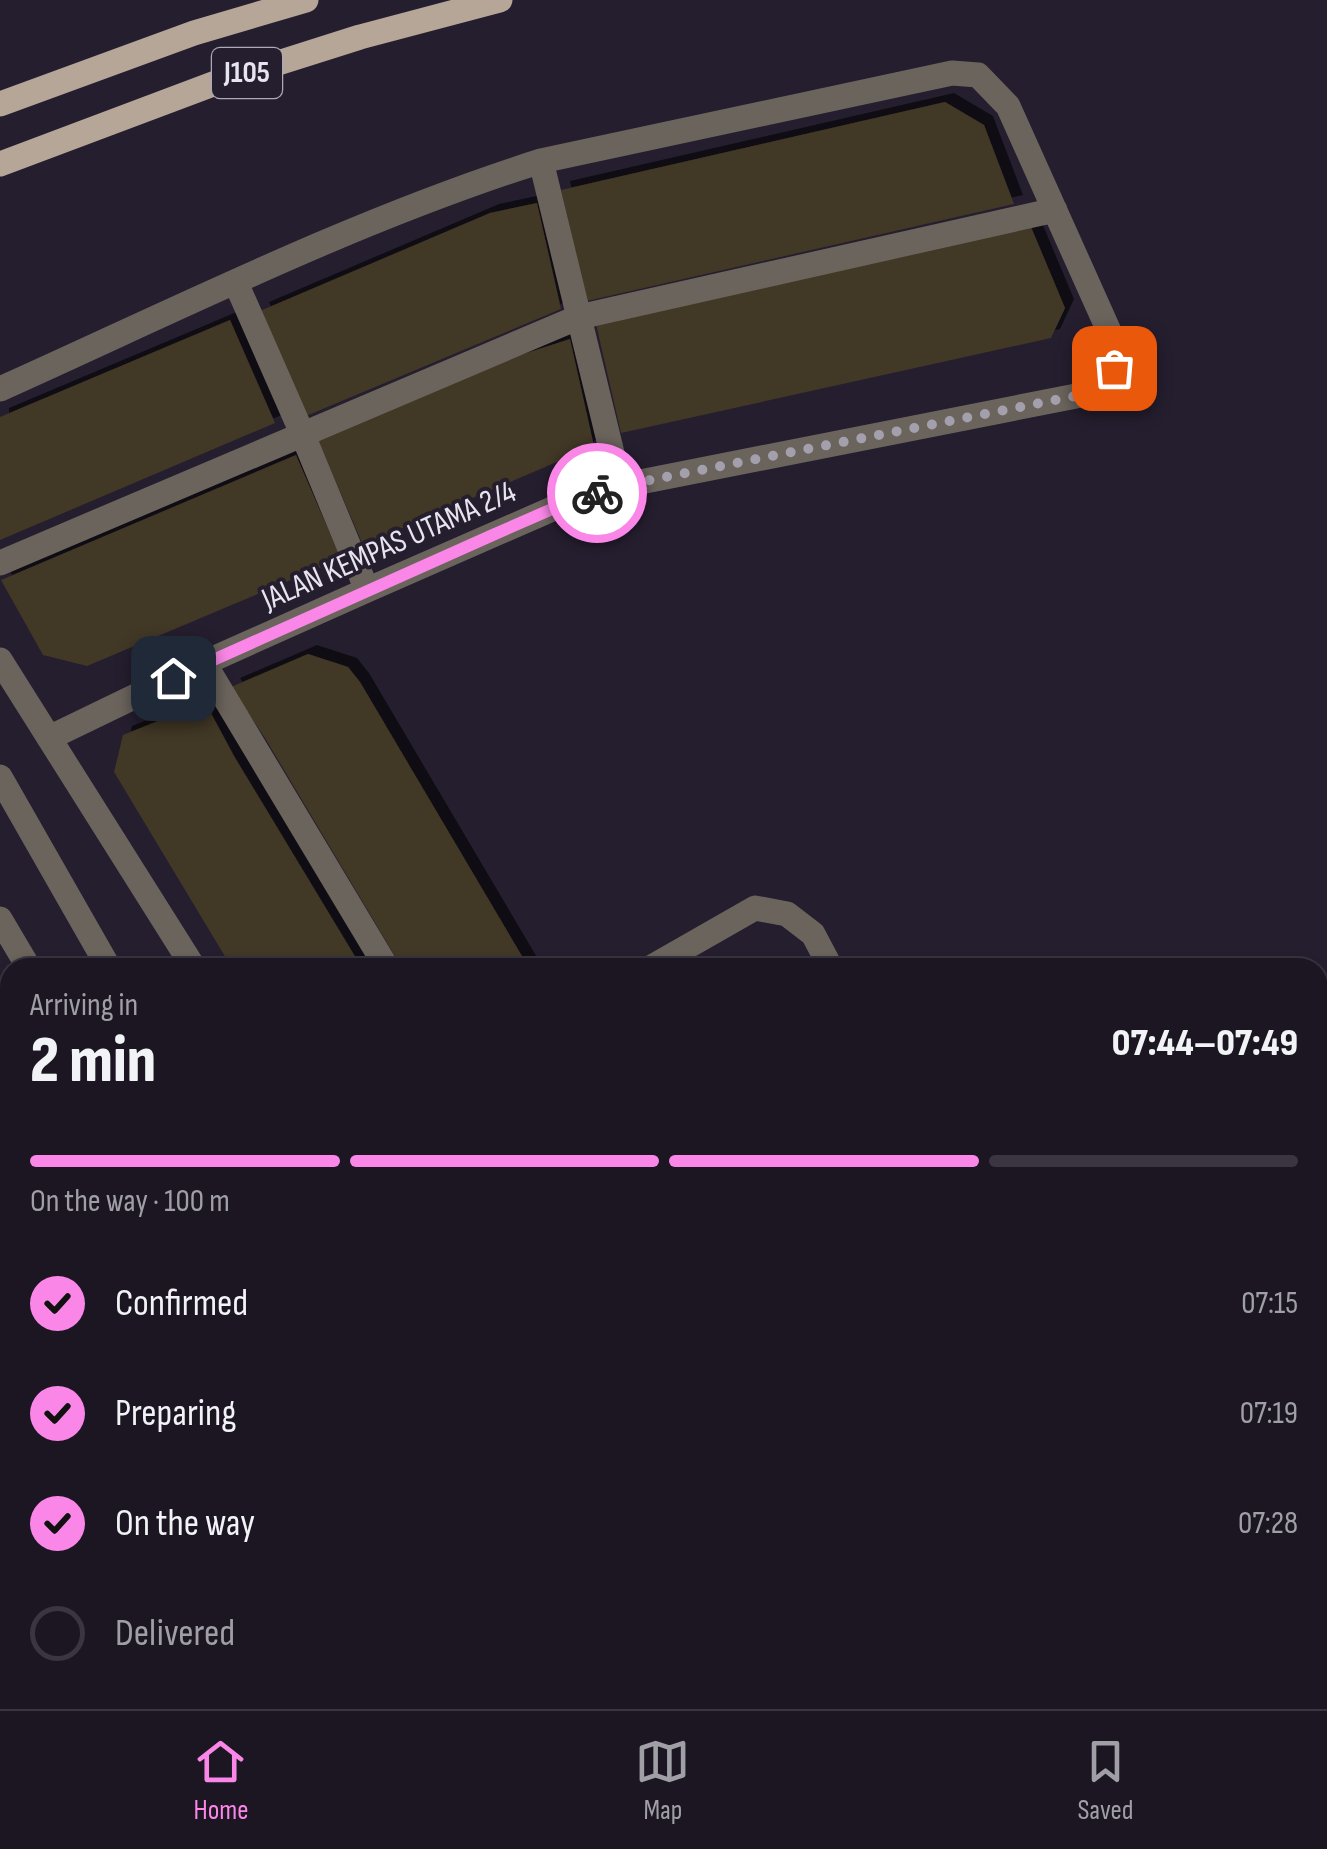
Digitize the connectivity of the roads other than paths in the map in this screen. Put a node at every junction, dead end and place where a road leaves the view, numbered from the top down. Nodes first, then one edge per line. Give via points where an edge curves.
1 (306, 0) edge
2 (500, 0) edge
3 (0, 104) edge
4 (541, 162) junction
5 (0, 164) edge
6 (1055, 210) junction
7 (236, 283) junction
8 (579, 318) junction
9 (0, 388) edge
10 (302, 433) junction
11 (620, 486) junction
12 (0, 563) edge
13 (366, 590) junction
14 (0, 660) edge
15 (204, 663) junction
16 (50, 738) junction
17 (0, 777) edge
18 (0, 919) edge
19 (23, 958) edge
20 (103, 958) edge
21 (188, 958) edge
22 (381, 958) edge
23 (668, 958) edge
24 (826, 958) edge

1 - 3 main road, J105
2 - 5 main road, J105 via 222,81
4 - 6 street via 952,72 978,75 1008,106
4 - 7 street via 361,227
4 - 8 street
6 - 8 street
6 - 11 street, JALAN KEMPAS UTAMA 2/4 via 1114,340 1114,368 1098,383 1076,396
7 - 9 street
7 - 10 street
8 - 10 street
8 - 11 street
10 - 12 street
10 - 13 street
11 - 13 street, JALAN KEMPAS UTAMA 2/4
13 - 15 street, JALAN KEMPAS UTAMA 2/4
14 - 16 street
15 - 16 street, JALAN KEMPAS UTAMA 2/4
15 - 22 street
16 - 21 street
17 - 20 street
18 - 19 street
23 - 24 street via 755,908 786,914 813,934

